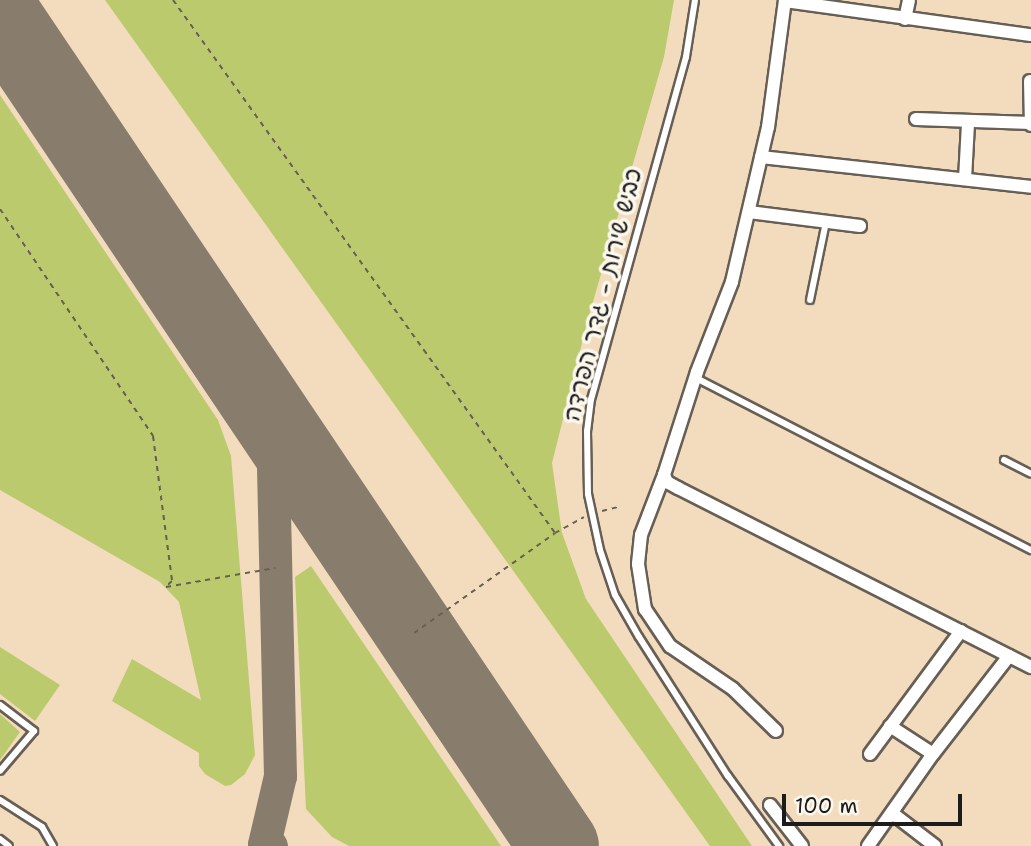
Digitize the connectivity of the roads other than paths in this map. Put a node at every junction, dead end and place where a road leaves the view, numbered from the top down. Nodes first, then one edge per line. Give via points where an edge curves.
1 (695, 0) edge
2 (785, 0) edge
3 (909, 0) edge
4 (905, 19) junction
5 (1031, 35) edge
6 (1030, 81) edge
7 (916, 119) dead end
8 (968, 122) junction
9 (1031, 124) edge
10 (761, 157) junction
11 (965, 179) junction
12 (1031, 187) edge
13 (749, 212) junction
14 (826, 222) junction
15 (860, 226) dead end
16 (810, 300) dead end
17 (696, 378) junction
18 (1004, 460) dead end
19 (1031, 474) edge
20 (664, 475) junction
21 (1031, 550) edge
22 (961, 631) junction
23 (1009, 656) junction
24 (1031, 667) edge
25 (0, 705) edge
26 (890, 726) junction
27 (776, 731) dead end
28 (870, 754) dead end
29 (933, 754) junction
30 (0, 771) edge
31 (0, 800) edge
32 (770, 805) dead end
33 (891, 813) junction
34 (0, 839) edge
35 (9, 846) edge
36 (53, 846) edge
37 (779, 846) edge
38 (802, 846) edge
39 (868, 846) edge
40 (935, 846) edge

1 - 37 lane, כביש שירות - גדר הפרדה via 686,57 591,399 586,464 591,513 615,595 728,776
2 - 4 street
2 - 10 street
3 - 4 street
4 - 5 street
6 - 9 street
7 - 8 street
8 - 9 street
8 - 11 street
10 - 11 street
10 - 13 street
11 - 12 street
13 - 14 street
13 - 17 street via 732,282
14 - 15 street
14 - 16 lane
17 - 20 street
17 - 21 lane
18 - 19 lane
20 - 22 street via 678,488
20 - 27 street via 641,535 638,564 645,609 670,646 733,689
22 - 23 street
22 - 26 street
23 - 24 street
23 - 29 street
25 - 30 lane via 34,731
26 - 28 street
26 - 29 street
29 - 33 street
31 - 36 lane via 42,827
32 - 38 street
33 - 39 street
33 - 40 street
34 - 35 lane

